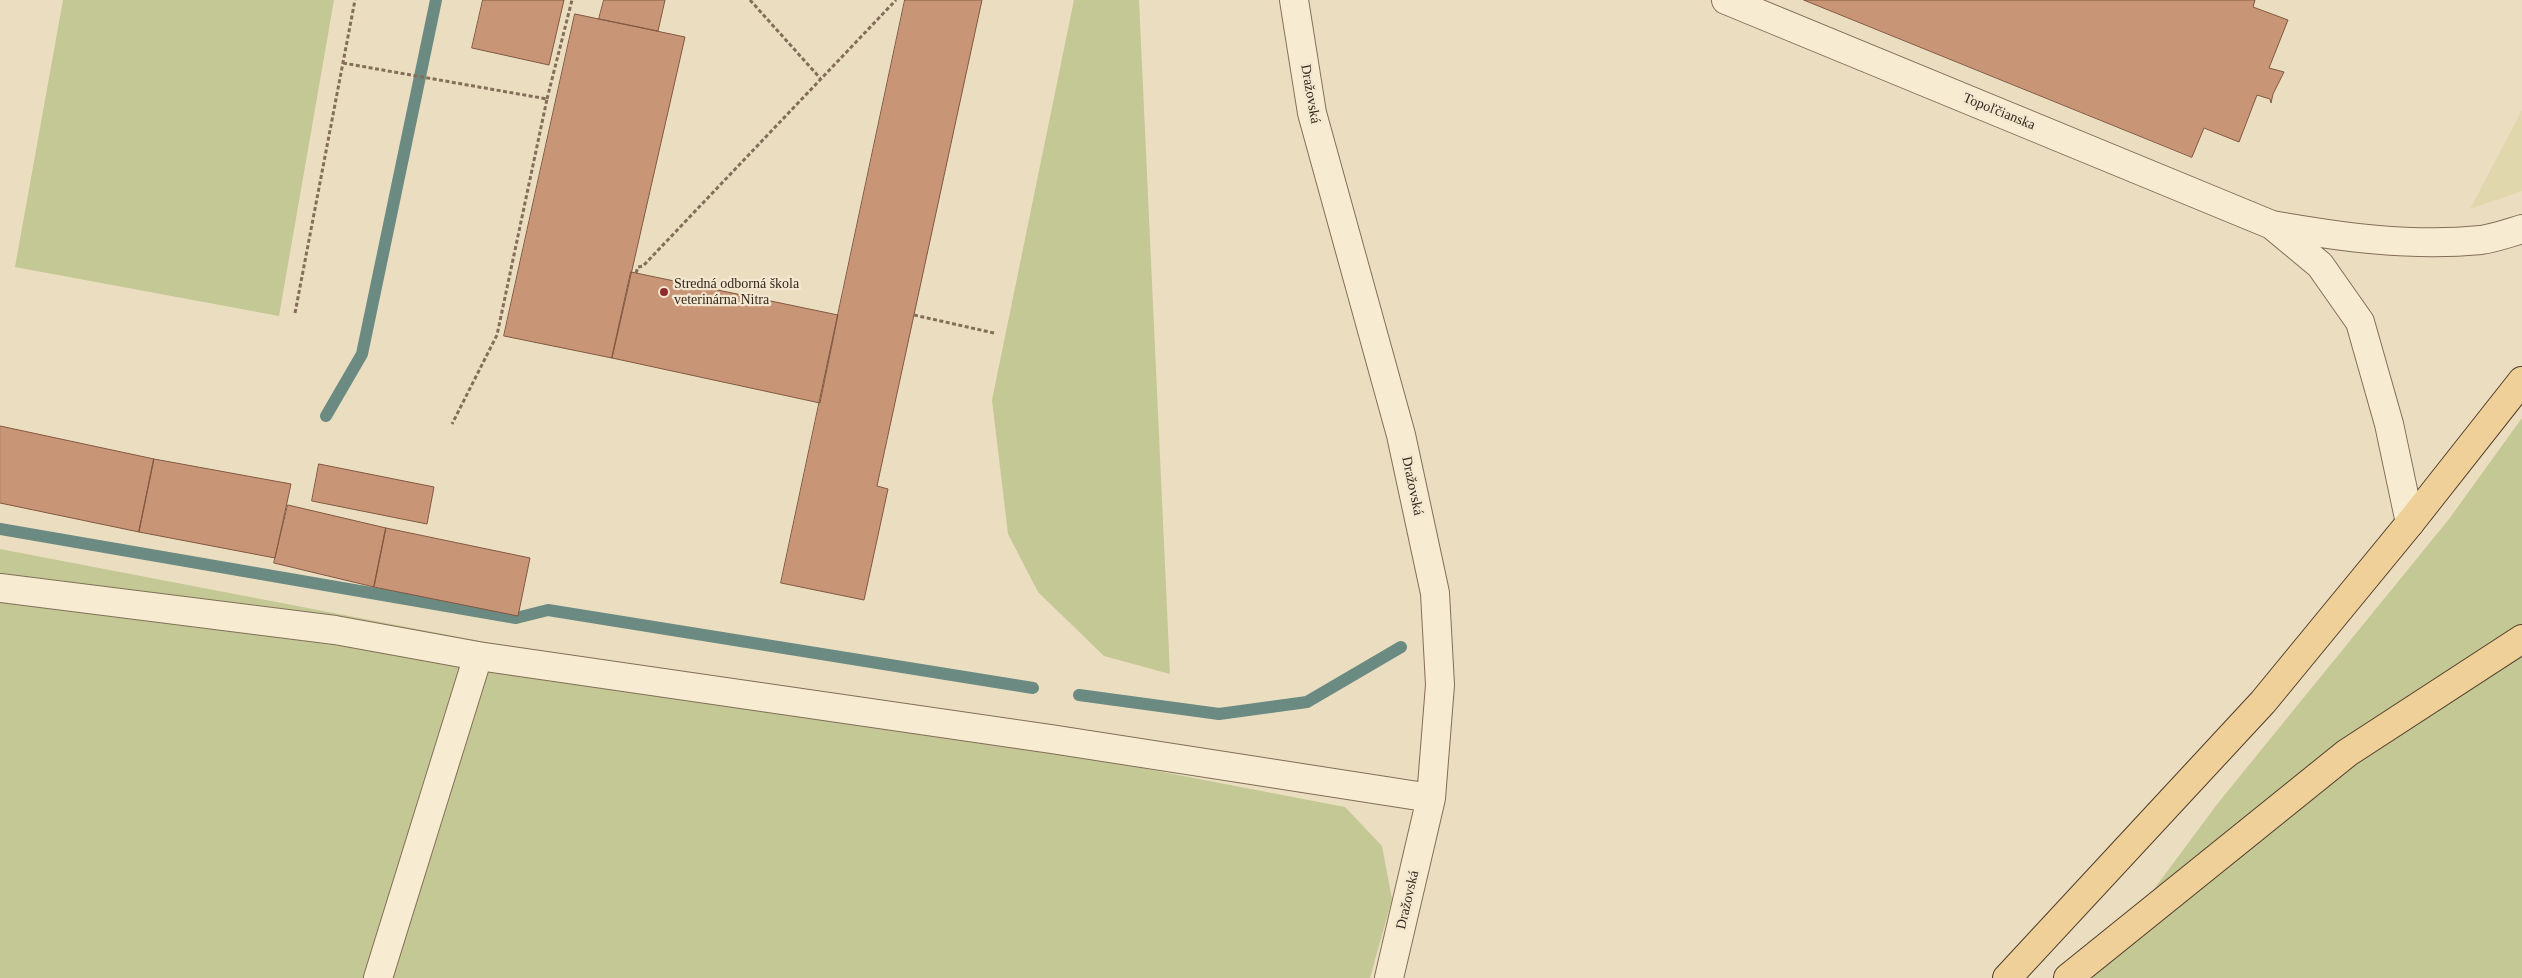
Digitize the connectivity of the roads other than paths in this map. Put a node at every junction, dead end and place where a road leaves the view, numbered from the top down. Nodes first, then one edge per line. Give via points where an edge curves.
1 (1294, 0) edge
2 (1726, 0) edge
3 (2272, 225) junction
4 (2522, 229) edge
5 (2522, 380) edge
6 (2410, 523) junction
7 (0, 588) edge
8 (2522, 640) edge
9 (478, 656) junction
10 (1431, 798) junction
11 (378, 978) edge
12 (1389, 978) edge
13 (2007, 978) edge
14 (2068, 978) edge

1 - 10 street, Dražovská via 1312,113 1401,435 1435,593 1440,685
2 - 3 street, Topoľčianska
3 - 4 street via 2329,235 2398,241 2482,240
3 - 6 street via 2320,265 2360,322 2389,424
5 - 6 main road
6 - 13 main road via 2263,702
7 - 9 street via 335,630
8 - 14 main road via 2347,753
9 - 10 street
9 - 11 street
10 - 12 street, Dražovská

